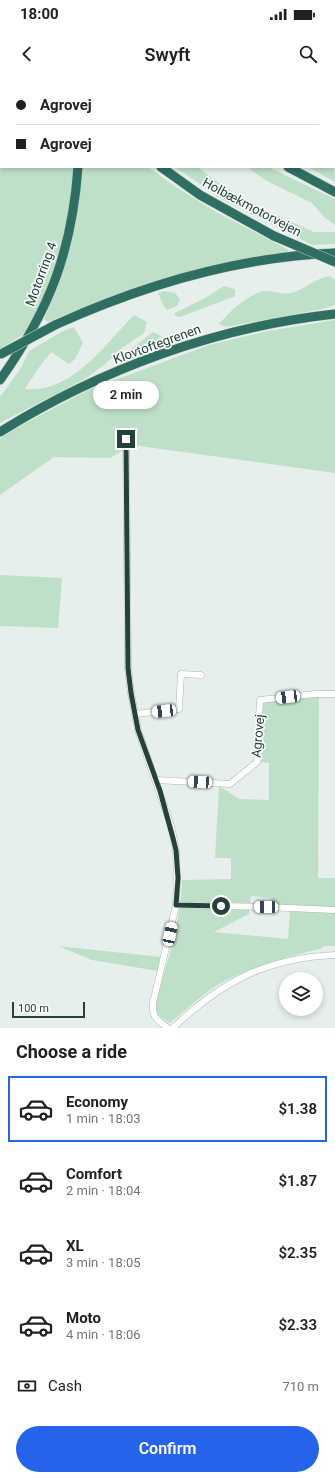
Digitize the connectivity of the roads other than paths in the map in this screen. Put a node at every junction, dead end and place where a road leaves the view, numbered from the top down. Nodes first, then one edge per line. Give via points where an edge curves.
1 (78, 168) edge
2 (158, 168) edge
3 (162, 168) edge
4 (290, 168) edge
5 (174, 176) junction
6 (335, 192) edge
7 (335, 253) edge
8 (335, 262) edge
9 (335, 314) edge
10 (1, 355) edge
11 (0, 380) edge
12 (0, 432) edge
13 (126, 439) dead end
14 (201, 675) dead end
15 (335, 694) edge
16 (135, 714) junction
17 (156, 780) junction
18 (176, 905) junction
19 (335, 910) edge
20 (335, 955) edge
21 (168, 1028) edge
22 (173, 1028) edge

1 - 11 highway, Motorring 4 via 72,223 57,277 20,352
2 - 5 highway
3 - 5 highway, Holbækmotorvejen
4 - 6 highway
5 - 8 highway, Holbækmotorvejen, bridge via 200,195 274,236
7 - 10 highway, bridge via 270,260 194,275 118,298 55,325
9 - 12 highway, Klovtoftegrenen via 255,327 194,343 127,367 77,389
13 - 16 street via 128,668
14 - 16 street via 181,674 179,709
15 - 17 street, Agrovej via 260,700 257,762 230,784
16 - 17 street
17 - 18 street via 176,850
18 - 19 street
18 - 21 street via 153,1003 154,1017
20 - 22 street via 312,956 284,962 238,979 204,1000

